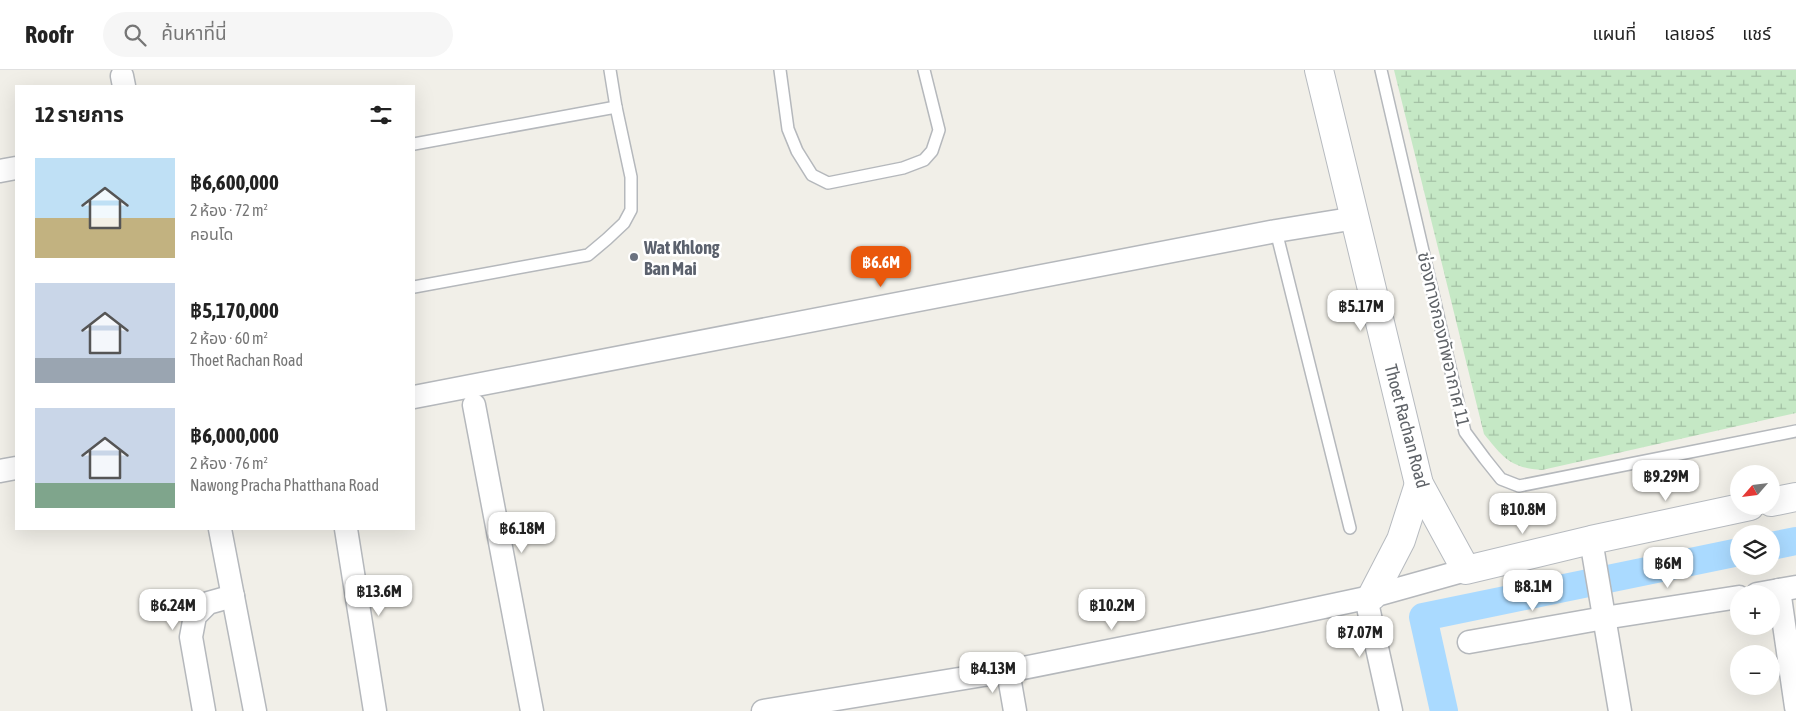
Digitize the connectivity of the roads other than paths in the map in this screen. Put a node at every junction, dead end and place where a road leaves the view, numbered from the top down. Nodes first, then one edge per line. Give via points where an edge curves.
1 (610, 70) edge
2 (780, 70) edge
3 (924, 70) edge
4 (1319, 70) edge
5 (1381, 70) edge
6 (616, 107) junction
7 (415, 144) edge
8 (15, 168) edge
9 (0, 171) edge
10 (1356, 218) junction
11 (1276, 231) junction
12 (415, 286) edge
13 (415, 396) edge
14 (474, 405) dead end
15 (1796, 431) edge
16 (15, 468) edge
17 (0, 471) edge
18 (1419, 484) junction
19 (1796, 497) edge
20 (1780, 500) edge
21 (1730, 512) edge
22 (1350, 528) dead end
23 (220, 530) edge
24 (346, 530) edge
25 (1592, 552) junction
26 (1466, 570) junction
27 (1788, 589) edge
28 (234, 596) junction
29 (1369, 597) junction
30 (1730, 598) edge
31 (1602, 609) junction
32 (1469, 642) dead end
33 (1008, 671) junction
34 (1796, 707) edge
35 (204, 711) edge
36 (255, 711) edge
37 (374, 711) edge
38 (532, 711) edge
39 (763, 711) edge
40 (1015, 711) edge
41 (1390, 711) edge
42 (1620, 711) edge

1 - 6 lane
2 - 3 lane via 788,129 797,151 812,175 828,183 903,168 924,160 932,151 939,130
4 - 10 street, Thoet Rachan Road
5 - 15 lane, ช่องทางกองทัพอากาศ 11 via 1465,432 1501,479 1519,486
6 - 7 lane
6 - 12 lane via 631,177 631,210 624,223 607,240 588,255
8 - 9 street
10 - 11 street
10 - 18 street, Thoet Rachan Road
11 - 13 street
11 - 22 lane
14 - 38 street
16 - 17 street
18 - 26 street, Thoet Rachan Road
18 - 29 street via 1401,540
19 - 20 street
21 - 25 street
23 - 28 street
24 - 37 street
25 - 26 street
25 - 31 street
26 - 29 street
27 - 34 street
28 - 35 street via 208,603 195,616 191,637
28 - 36 street
29 - 33 street
29 - 41 street
30 - 31 street
31 - 32 street
31 - 42 street
33 - 39 street
33 - 40 street

